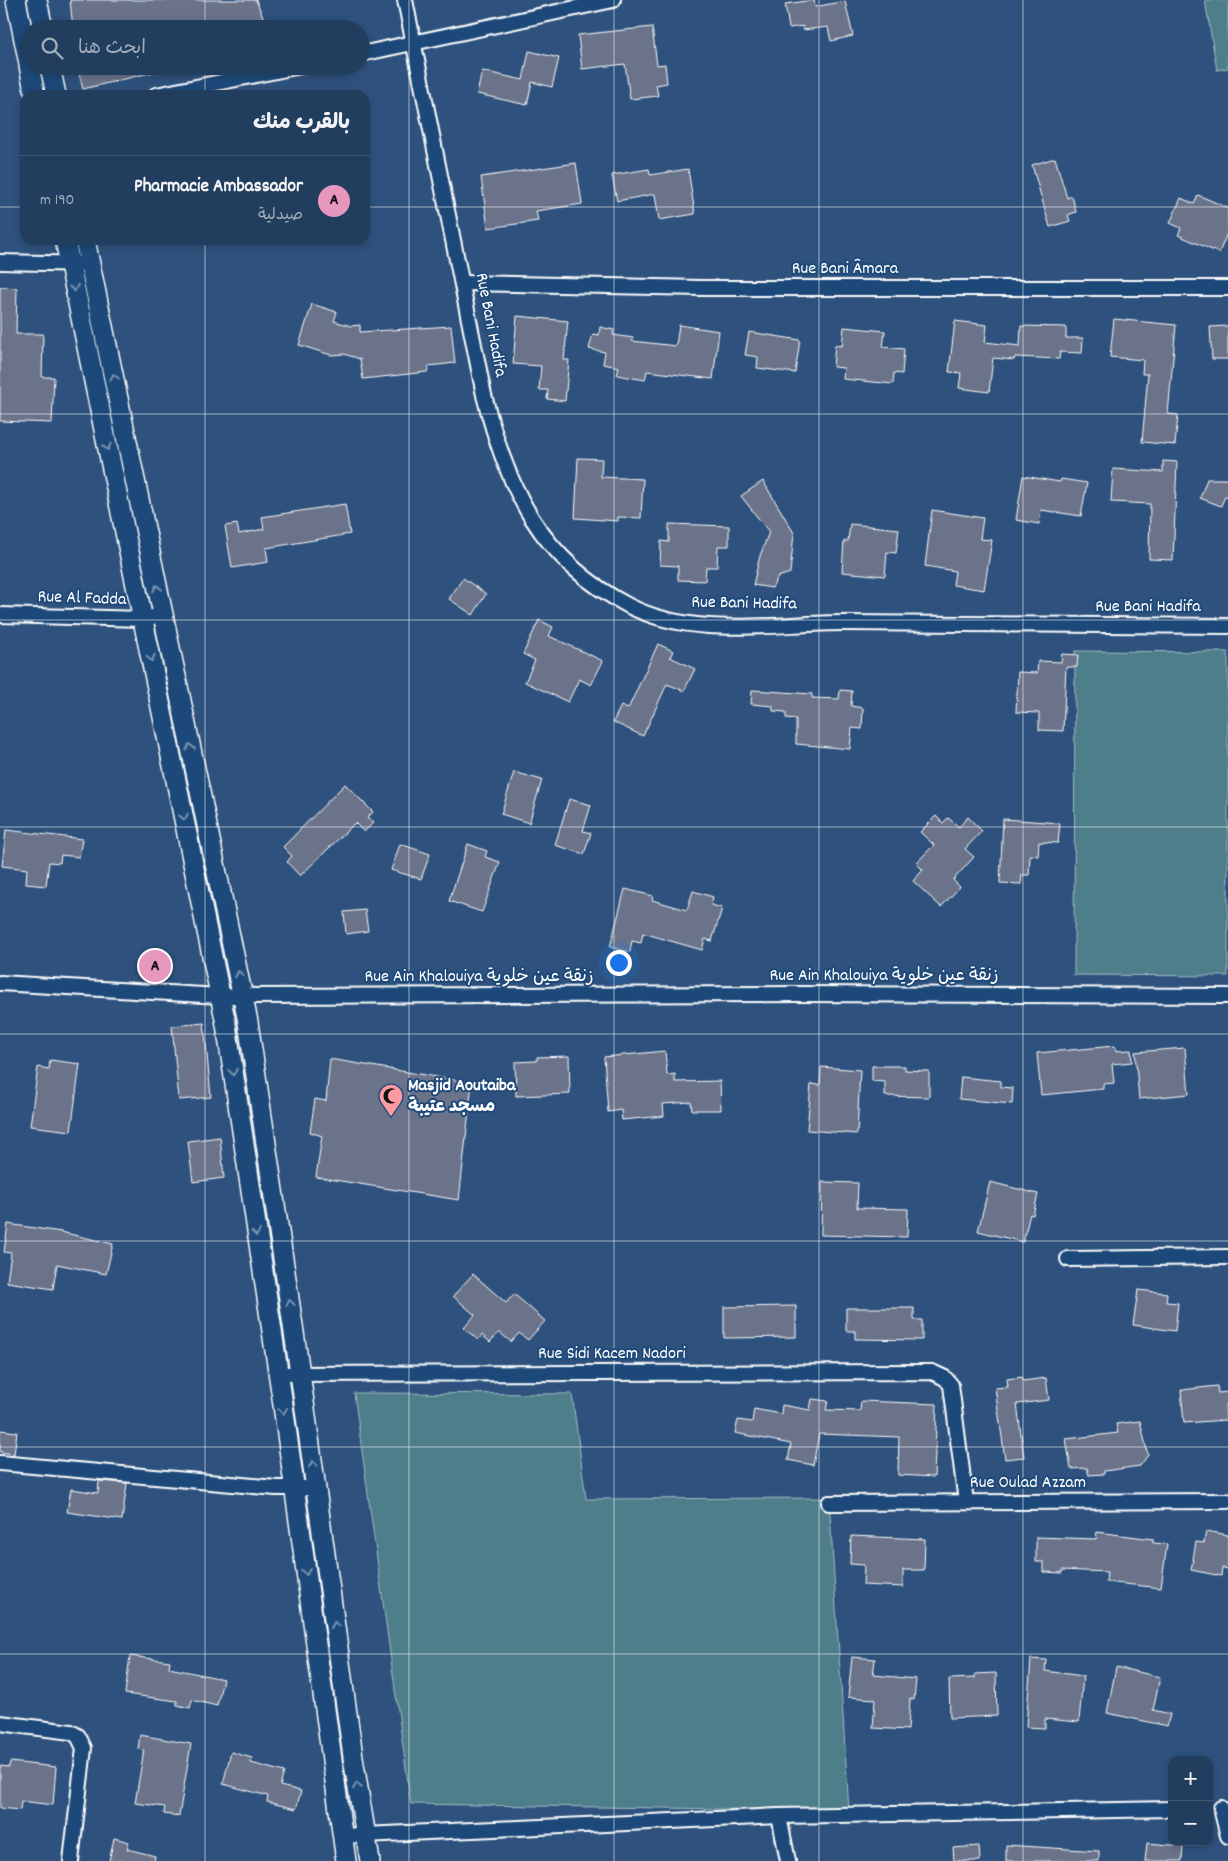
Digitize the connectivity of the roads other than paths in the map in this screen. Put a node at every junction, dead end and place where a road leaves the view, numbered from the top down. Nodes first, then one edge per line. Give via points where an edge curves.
1 (16, 0) edge
2 (37, 0) edge
3 (405, 0) edge
4 (613, 0) edge
5 (20, 20) edge
6 (41, 20) edge
7 (414, 44) junction
8 (370, 52) edge
9 (31, 75) edge
10 (52, 75) edge
11 (256, 75) edge
12 (34, 90) edge
13 (55, 90) edge
14 (181, 90) edge
15 (66, 245) edge
16 (86, 245) edge
17 (0, 262) edge
18 (70, 264) junction
19 (90, 264) junction
20 (463, 283) junction
21 (1228, 288) edge
22 (0, 615) edge
23 (163, 615) junction
24 (143, 619) junction
25 (1228, 626) edge
26 (0, 983) edge
27 (220, 996) junction
28 (243, 996) junction
29 (1228, 996) edge
30 (1228, 1257) edge
31 (1068, 1259) dead end
32 (300, 1373) junction
33 (278, 1374) junction
34 (0, 1463) edge
35 (294, 1488) junction
36 (316, 1488) junction
37 (1228, 1501) edge
38 (966, 1502) junction
39 (829, 1503) dead end
40 (0, 1723) edge
41 (1219, 1807) edge
42 (1168, 1809) edge
43 (779, 1816) junction
44 (365, 1834) junction
45 (342, 1836) junction
46 (1228, 1836) edge
47 (71, 1861) edge
48 (346, 1861) edge
49 (370, 1861) edge
50 (788, 1861) edge

1 - 5 street
2 - 6 street
3 - 7 street, Rue Bani Hadifa
4 - 7 street
7 - 8 street
7 - 20 street, Rue Bani Hadifa
9 - 12 street
10 - 13 street
11 - 14 street
15 - 18 street
16 - 19 street
17 - 18 street
18 - 19 street
18 -> 24 street
23 -> 19 street
20 - 21 street, Rue Bani Âmara via 701,288
20 - 25 street, Rue Bani Hadifa via 496,444 514,487 534,523 559,554 595,585 631,606 670,620 722,626 839,623
22 - 24 street, Rue Al Fadda
23 - 24 street, Rue Al Fadda
28 -> 23 street
24 -> 27 street
26 - 27 street, Rue Ain Khalouiya زنقة عين خلوية
27 - 28 street, Rue Ain Khalouiya زنقة عين خلوية
27 -> 33 street
28 - 29 street, Rue Ain Khalouiya زنقة عين خلوية
32 -> 28 street
30 - 31 street
32 - 33 street, Rue Sidi Kacem Nadori
36 -> 32 street
32 - 38 street, Rue Sidi Kacem Nadori via 932,1372 951,1385
33 -> 35 street
34 - 35 street
35 - 36 street
35 -> 45 street
44 -> 36 street
37 - 38 street, Rue Oulad Azzam
38 - 39 street, Rue Oulad Azzam
40 - 47 street via 71,1732 82,1742 83,1759
41 - 46 street
42 - 43 street
43 - 44 street
43 - 50 street
44 - 45 street
44 - 49 street
45 - 48 street

